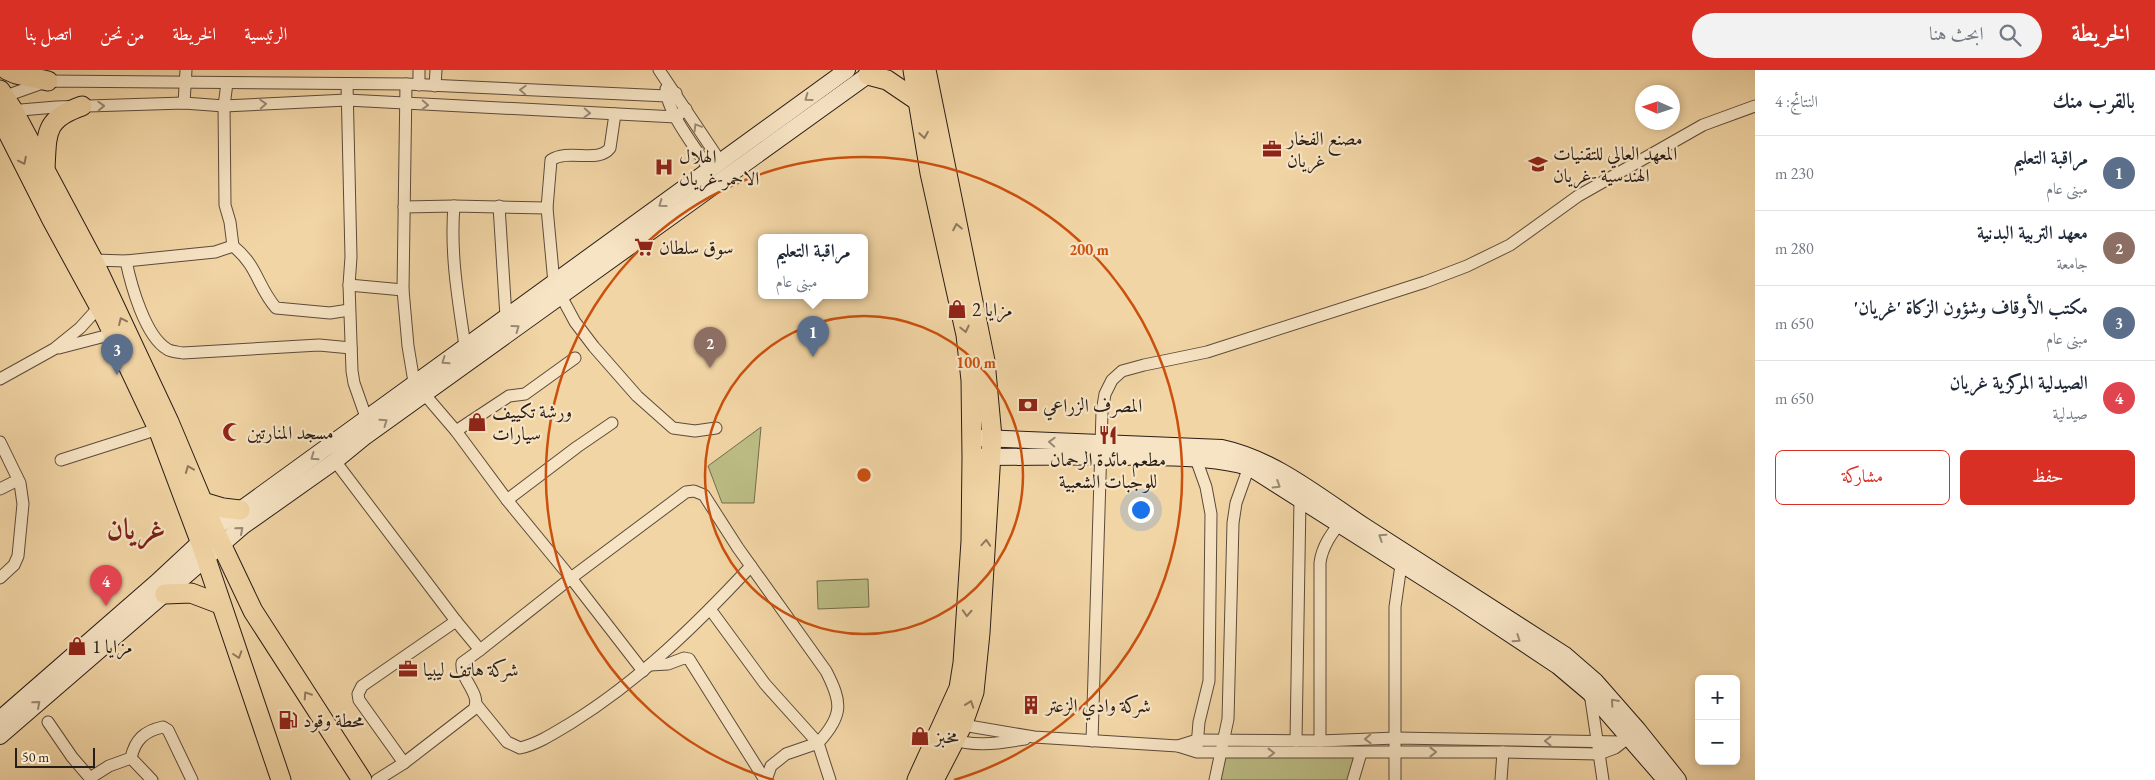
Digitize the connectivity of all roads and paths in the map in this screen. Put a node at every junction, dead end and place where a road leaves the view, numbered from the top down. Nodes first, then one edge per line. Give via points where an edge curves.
1 (6, 70) edge
2 (98, 70) edge
3 (186, 70) edge
4 (419, 70) edge
5 (436, 70) edge
6 (659, 70) edge
7 (847, 70) edge
8 (913, 70) edge
9 (926, 70) edge
10 (936, 70) edge
11 (871, 72) edge
12 (48, 81) junction
13 (98, 82) junction
14 (185, 83) junction
15 (227, 83) junction
16 (347, 84) junction
17 (406, 84) junction
18 (419, 84) junction
19 (435, 86) junction
20 (671, 94) junction
21 (924, 97) junction
22 (347, 100) junction
23 (184, 103) junction
24 (3, 104) edge
25 (405, 104) junction
26 (82, 106) junction
27 (224, 106) junction
28 (1755, 106) edge
29 (686, 109) junction
30 (615, 114) junction
31 (676, 117) junction
32 (714, 165) junction
33 (45, 171) junction
34 (454, 206) junction
35 (499, 206) junction
36 (404, 207) junction
37 (547, 208) junction
38 (233, 246) junction
39 (93, 260) junction
40 (126, 261) junction
41 (956, 263) junction
42 (349, 285) junction
43 (557, 289) junction
44 (402, 290) junction
45 (99, 307) junction
46 (349, 310) junction
47 (506, 317) junction
48 (113, 334) junction
49 (465, 346) junction
50 (351, 348) junction
51 (54, 349) junction
52 (575, 358) dead end
53 (0, 379) edge
54 (420, 388) junction
55 (612, 423) dead end
56 (716, 428) dead end
57 (158, 429) junction
58 (362, 429) junction
59 (456, 431) junction
60 (992, 437) junction
61 (0, 442) edge
62 (972, 447) junction
63 (1101, 450) junction
64 (991, 457) junction
65 (1196, 459) junction
66 (61, 460) dead end
67 (335, 461) junction
68 (1251, 462) junction
69 (18, 480) junction
70 (0, 489) edge
71 (1300, 499) junction
72 (507, 500) junction
73 (203, 502) junction
74 (240, 510) junction
75 (1343, 520) junction
76 (210, 544) junction
77 (1402, 557) junction
78 (751, 566) junction
79 (0, 578) edge
80 (571, 578) junction
81 (165, 594) junction
82 (220, 604) junction
83 (710, 609) junction
84 (253, 611) junction
85 (456, 621) junction
86 (227, 622) junction
87 (480, 650) junction
88 (647, 668) junction
89 (1590, 693) junction
90 (476, 704) junction
91 (0, 718) edge
92 (48, 722) dead end
93 (940, 727) junction
94 (959, 733) junction
95 (0, 736) edge
96 (1034, 737) junction
97 (1629, 737) junction
98 (1396, 738) junction
99 (1092, 741) junction
100 (1296, 741) junction
101 (1320, 741) junction
102 (1597, 741) junction
103 (818, 742) junction
104 (1197, 746) junction
105 (1223, 747) junction
106 (1396, 752) junction
107 (1503, 752) junction
108 (1361, 753) junction
109 (1598, 754) junction
110 (132, 758) junction
111 (404, 763) junction
112 (1605, 778) edge
113 (91, 779) edge
114 (152, 780) edge
115 (192, 780) edge
116 (281, 780) edge
117 (362, 780) edge
118 (377, 780) edge
119 (766, 780) edge
120 (830, 780) edge
121 (917, 780) edge
122 (934, 780) edge
123 (1215, 780) edge
124 (1353, 780) edge
125 (1395, 780) edge
126 (1501, 780) edge
127 (1665, 780) edge
128 (1678, 780) edge

1 - 12 main road
2 - 13 street
3 - 14 street
4 - 18 street
5 - 19 street
6 - 20 street
7 -> 32 main road
8 - 21 main road
9 - 21 main road
10 - 21 main road
11 - 21 main road
11 - 43 main road
12 - 13 street
12 - 24 street
13 - 14 street
14 - 15 street
14 - 23 street
15 - 16 street
15 - 27 street
16 - 17 street
16 - 22 street
17 - 18 street
17 - 25 street
18 - 19 street
20 -> 19 street
20 - 29 street
20 - 31 street
21 - 41 main road
22 - 25 street
27 -> 22 street
22 - 42 street
26 -> 23 street
23 - 27 street
24 - 26 street
24 - 33 main road
24 -> 45 main road via 52,220
25 -> 30 street
25 - 36 street
26 - 33 main road via 55,119 46,143
27 - 38 street via 225,205
28 - 63 street via 1703,125 1578,196 1510,245 1468,266 1207,352 1122,371 1112,380 1105,394
29 - 31 street
32 -> 29 street
30 - 31 street
30 - 37 street via 607,152 598,155 559,154 551,160
31 - 32 street
32 -> 43 main road
33 - 39 main road
34 - 35 street
34 - 36 street
34 - 49 street via 454,272
35 - 37 street
35 - 47 street
36 - 44 street
37 - 43 street
38 - 40 street via 215,252
38 - 46 street via 246,256 276,308 330,313
39 - 40 street
73 -> 39 main road
40 - 50 street via 136,301 158,341 168,350 183,353 320,345
41 - 60 main road via 976,314 985,361
41 -> 62 main road via 971,380
42 - 44 street
42 - 46 street
43 - 47 main road
54 -> 43 main road
43 - 56 street via 575,322 594,347 637,396 673,428 695,431
44 - 54 street via 408,346
45 - 48 main road
45 - 51 street
46 - 50 street
47 - 49 main road
48 - 51 street
48 - 57 main road
49 -> 54 main road
50 - 58 street
51 - 53 street
52 - 59 street via 525,394 509,396
54 - 58 main road
54 - 59 street
55 - 72 street
57 - 66 street
57 - 76 main road
58 - 67 main road
58 -> 74 main road via 276,483
59 - 72 street
60 - 62 main road
63 -> 60 main road
60 - 64 main road
61 - 69 street
62 - 64 main road
62 -> 93 main road via 971,541 963,663 958,688
63 - 64 main road
63 - 65 main road
63 - 68 main road via 1222,448
63 - 99 street
94 -> 64 main road via 974,692
65 - 68 main road
65 - 104 street via 1211,514 1209,680
76 -> 67 main road via 243,526
67 - 85 street
68 -> 71 main road
68 - 75 main road via 1275,469
68 - 105 street via 1236,503 1233,524 1229,695
69 - 70 street
69 - 79 street via 23,504 18,556 14,565
71 - 75 main road
71 - 100 street
72 - 80 street
73 - 74 main road
73 - 76 main road
74 - 76 main road
75 - 77 main road
75 - 101 street via 1321,552
76 - 81 main road
76 - 82 main road
76 - 84 main road
76 - 91 main road via 156,584
77 -> 89 main road via 1457,599 1558,666
97 -> 77 main road via 1595,681 1565,655
77 - 98 street via 1395,607
78 - 80 street via 704,495 694,491 686,492
78 - 83 street
78 - 103 street via 836,690 838,712 829,732
80 - 87 street
80 - 88 street
81 - 82 main road via 190,593
95 -> 81 main road
82 - 86 main road
83 - 88 street
83 - 103 street via 765,684
84 - 86 main road
117 -> 84 main road
85 - 87 street
85 - 111 street via 362,686 358,694
86 -> 116 main road
87 - 90 street via 462,663 461,670
88 - 90 street via 598,706 558,731 520,748 507,742
88 - 119 street via 689,659
89 - 97 main road
89 - 102 street
90 - 111 street via 474,710
92 - 113 street
93 - 94 street
93 - 94 street
93 - 121 main road
94 - 96 street
94 - 96 street via 977,744
94 - 122 main road
96 - 99 street
97 - 102 street
97 - 109 street via 1615,748
97 - 127 main road
97 - 128 main road
98 -> 101 street
102 -> 98 street
98 - 106 street
99 - 104 street
100 - 101 street
100 - 105 street
102 - 109 street
103 - 119 street via 786,754 771,766
103 - 120 street
104 - 105 street
105 -> 108 street
105 - 123 street
106 -> 107 street
106 - 108 street
106 - 125 street
107 - 109 street
107 - 126 street
108 - 124 street
109 - 112 street
110 - 113 street via 109,766
110 - 114 street
110 - 115 street via 134,745 141,736 163,726 168,730
111 - 118 street

